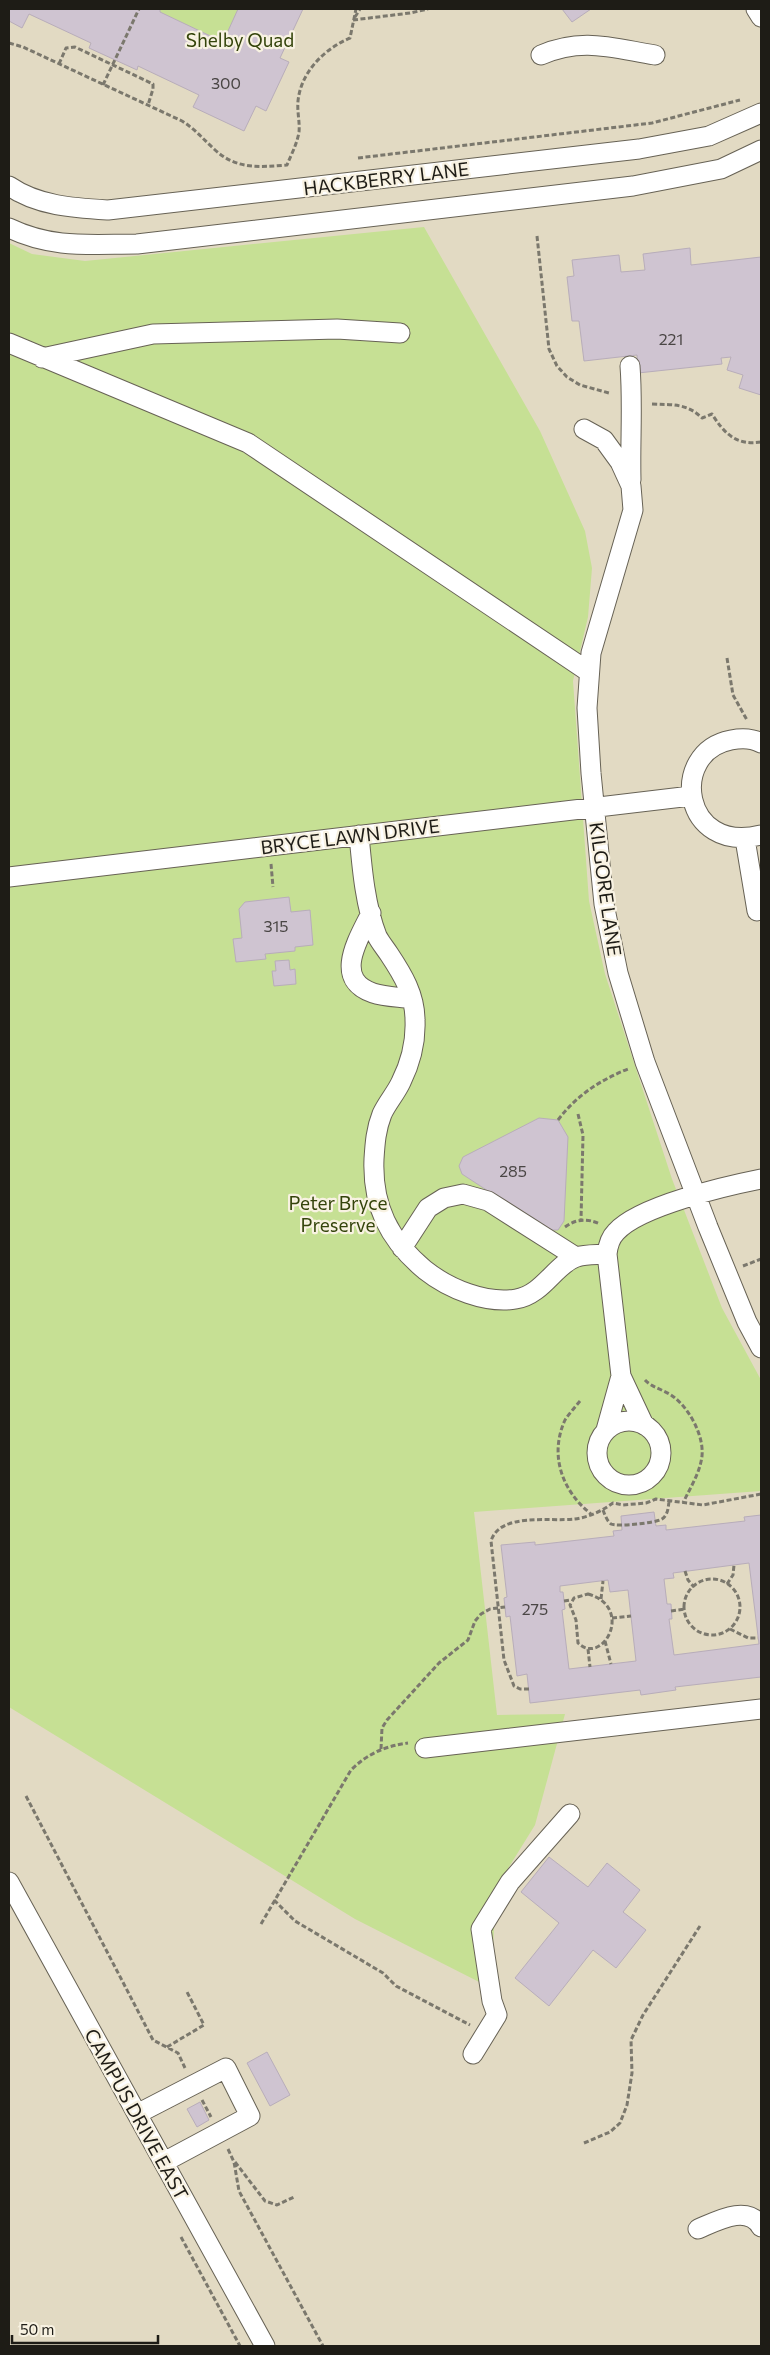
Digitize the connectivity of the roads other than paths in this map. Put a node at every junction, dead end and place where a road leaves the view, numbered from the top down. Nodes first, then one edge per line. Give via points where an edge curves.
1 (756, 9) edge
2 (761, 17) edge
3 (541, 55) dead end
4 (655, 55) dead end
5 (761, 113) edge
6 (761, 150) edge
7 (9, 186) edge
8 (9, 228) edge
9 (400, 333) dead end
10 (9, 343) edge
11 (42, 358) junction
12 (630, 366) dead end
13 (584, 429) dead end
14 (631, 486) junction
15 (589, 672) junction
16 (756, 735) edge
17 (691, 796) junction
18 (594, 807) junction
19 (359, 835) junction
20 (753, 837) edge
21 (9, 877) edge
22 (757, 911) dead end
23 (371, 913) junction
24 (412, 999) junction
25 (761, 1179) edge
26 (696, 1195) junction
27 (402, 1248) junction
28 (607, 1254) junction
29 (576, 1257) junction
30 (761, 1348) edge
31 (621, 1376) junction
32 (644, 1425) junction
33 (606, 1430) junction
34 (761, 1709) edge
35 (425, 1748) road end
36 (570, 1814) dead end
37 (9, 1882) edge
38 (473, 2054) dead end
39 (137, 2114) junction
40 (164, 2162) junction
41 (761, 2227) edge
42 (698, 2229) dead end
43 (265, 2346) edge

1 - 2 street
3 - 4 street via 569,45 586,44
5 - 7 street, HACKBERRY LANE via 709,136 639,150 108,210 64,208 20,194
6 - 8 street, HACKBERRY LANE via 721,169 633,186 137,244 58,244 26,237
9 - 11 street via 337,329 153,334
10 - 11 street
11 - 15 street via 248,443
12 - 14 street via 633,399
13 - 14 street, KILGORE LANE via 604,440 620,462
14 - 15 street, KILGORE LANE via 633,510 591,653
15 - 18 street, KILGORE LANE via 587,708
16 - 17 street via 724,741 709,750 698,763 692,779
17 - 18 street, BRYCE LAWN DRIVE
17 - 20 street via 704,823 716,832 730,838
18 - 19 street, BRYCE LAWN DRIVE
18 - 26 street, KILGORE LANE via 604,904 618,973 645,1062
19 - 21 street, BRYCE LAWN DRIVE
19 - 23 street
20 - 22 street
23 - 24 street via 377,937 401,972
23 - 24 street via 354,948 350,962 353,976 361,987 374,993
24 - 27 street via 416,1020 414,1048 401,1081 382,1114 375,1138 373,1179 385,1222
25 - 26 street
26 - 28 street via 625,1223 612,1237
26 - 30 street, KILGORE LANE via 747,1322
27 - 29 street via 435,1278 459,1290 494,1300 527,1296
27 - 29 street via 428,1208 444,1198 462,1194 488,1201
28 - 29 street
28 - 31 street
31 - 32 street
31 - 33 street
32 - 33 street via 624,1421
32 - 33 street via 658,1439 661,1458 651,1476 634,1485 614,1482 600,1467 598,1448
34 - 35 street
36 - 38 street via 510,1882 481,1929 497,2015
37 - 39 street, CAMPUS DRIVE EAST
39 - 40 street, CAMPUS DRIVE EAST
39 - 40 street via 226,2068 250,2116
40 - 43 street, CAMPUS DRIVE EAST
41 - 42 street via 748,2216 738,2215

